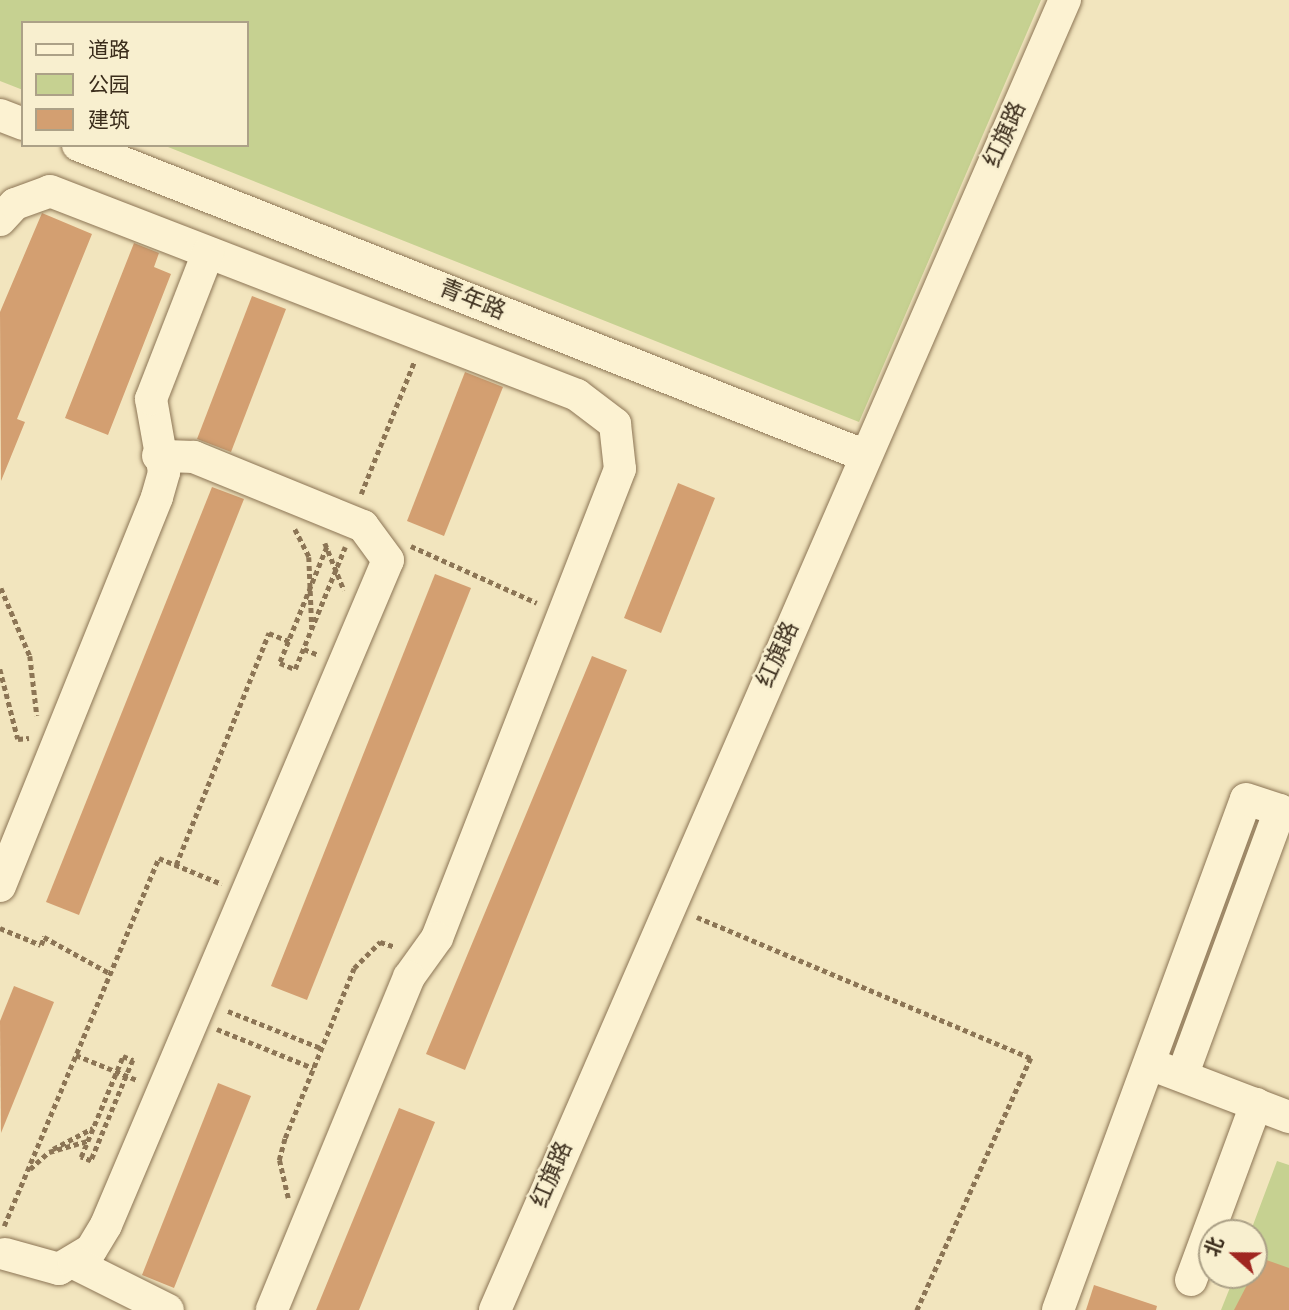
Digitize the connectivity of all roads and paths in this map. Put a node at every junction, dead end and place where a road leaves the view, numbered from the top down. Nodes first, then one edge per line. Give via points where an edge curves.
1 (1065, 0) edge
2 (0, 114) edge
3 (21, 123) edge
4 (83, 147) edge
5 (0, 220) edge
6 (208, 253) junction
7 (424, 336) junction
8 (158, 456) junction
9 (866, 457) junction
10 (291, 522) dead end
11 (342, 528) junction
12 (338, 566) junction
13 (312, 586) junction
14 (0, 590) edge
15 (346, 596) dead end
16 (312, 629) junction
17 (556, 633) junction
18 (289, 641) junction
19 (0, 669) edge
20 (37, 738) junction
21 (35, 749) dead end
22 (176, 865) junction
23 (0, 886) edge
24 (247, 894) junction
25 (670, 905) junction
26 (0, 928) edge
27 (415, 967) junction
28 (111, 974) junction
29 (197, 1009) junction
30 (321, 1048) junction
31 (76, 1055) junction
32 (1149, 1064) junction
33 (313, 1068) junction
34 (116, 1071) junction
35 (127, 1075) junction
36 (1182, 1076) junction
37 (163, 1090) junction
38 (1256, 1104) junction
39 (1289, 1116) edge
40 (93, 1128) junction
41 (88, 1141) junction
42 (49, 1152) junction
43 (27, 1172) junction
44 (301, 1239) junction
45 (1, 1253) edge
46 (75, 1263) junction
47 (1191, 1280) dead end
48 (168, 1310) edge
49 (272, 1310) edge
50 (495, 1310) edge
51 (917, 1310) edge
52 (1058, 1310) edge

1 - 9 street, 红旗路
2 - 3 street
4 - 9 street, 青年路
5 - 6 street via 15,204 50,191
6 - 7 street
6 - 8 street via 151,399
7 - 11 path
7 - 17 street via 577,395 615,424 620,469
8 - 11 street via 194,457
8 - 23 street via 164,472 157,497
9 - 25 street, 红旗路
10 - 13 path via 309,557
11 - 12 path
11 - 12 path
11 - 13 path
11 - 17 path via 521,593 539,604
11 - 24 street via 388,560
12 - 15 path
12 - 16 path
13 - 16 path
13 - 18 path
14 - 20 path via 30,656
16 - 18 path via 295,670 279,663
17 - 27 street via 437,938
18 - 22 path via 269,633
19 - 20 path via 18,738
20 - 21 path
22 - 24 path
22 - 28 path via 159,858
24 - 29 street
25 - 50 street, 红旗路
25 - 51 path via 1031,1058
26 - 28 path via 41,945 44,937 78,951 75,959
27 - 30 path via 394,946 380,942 366,950
27 - 44 street
28 - 31 path
29 - 30 path
29 - 33 path
29 - 37 street
30 - 33 path
31 - 34 path
31 - 43 path
32 - 36 street
32 - 36 street via 1247,799 1280,810
32 - 52 street
33 - 44 path via 279,1160
34 - 35 path
34 - 35 path via 123,1056 133,1060
34 - 40 path
35 - 37 path
35 - 41 path via 91,1161 81,1157
36 - 38 street
37 - 46 street via 106,1225
38 - 39 street
38 - 47 street
40 - 41 path
40 - 42 path
41 - 42 path
42 - 43 path
43 - 45 path
44 - 49 street
45 - 46 street via 38,1268
46 - 48 street

